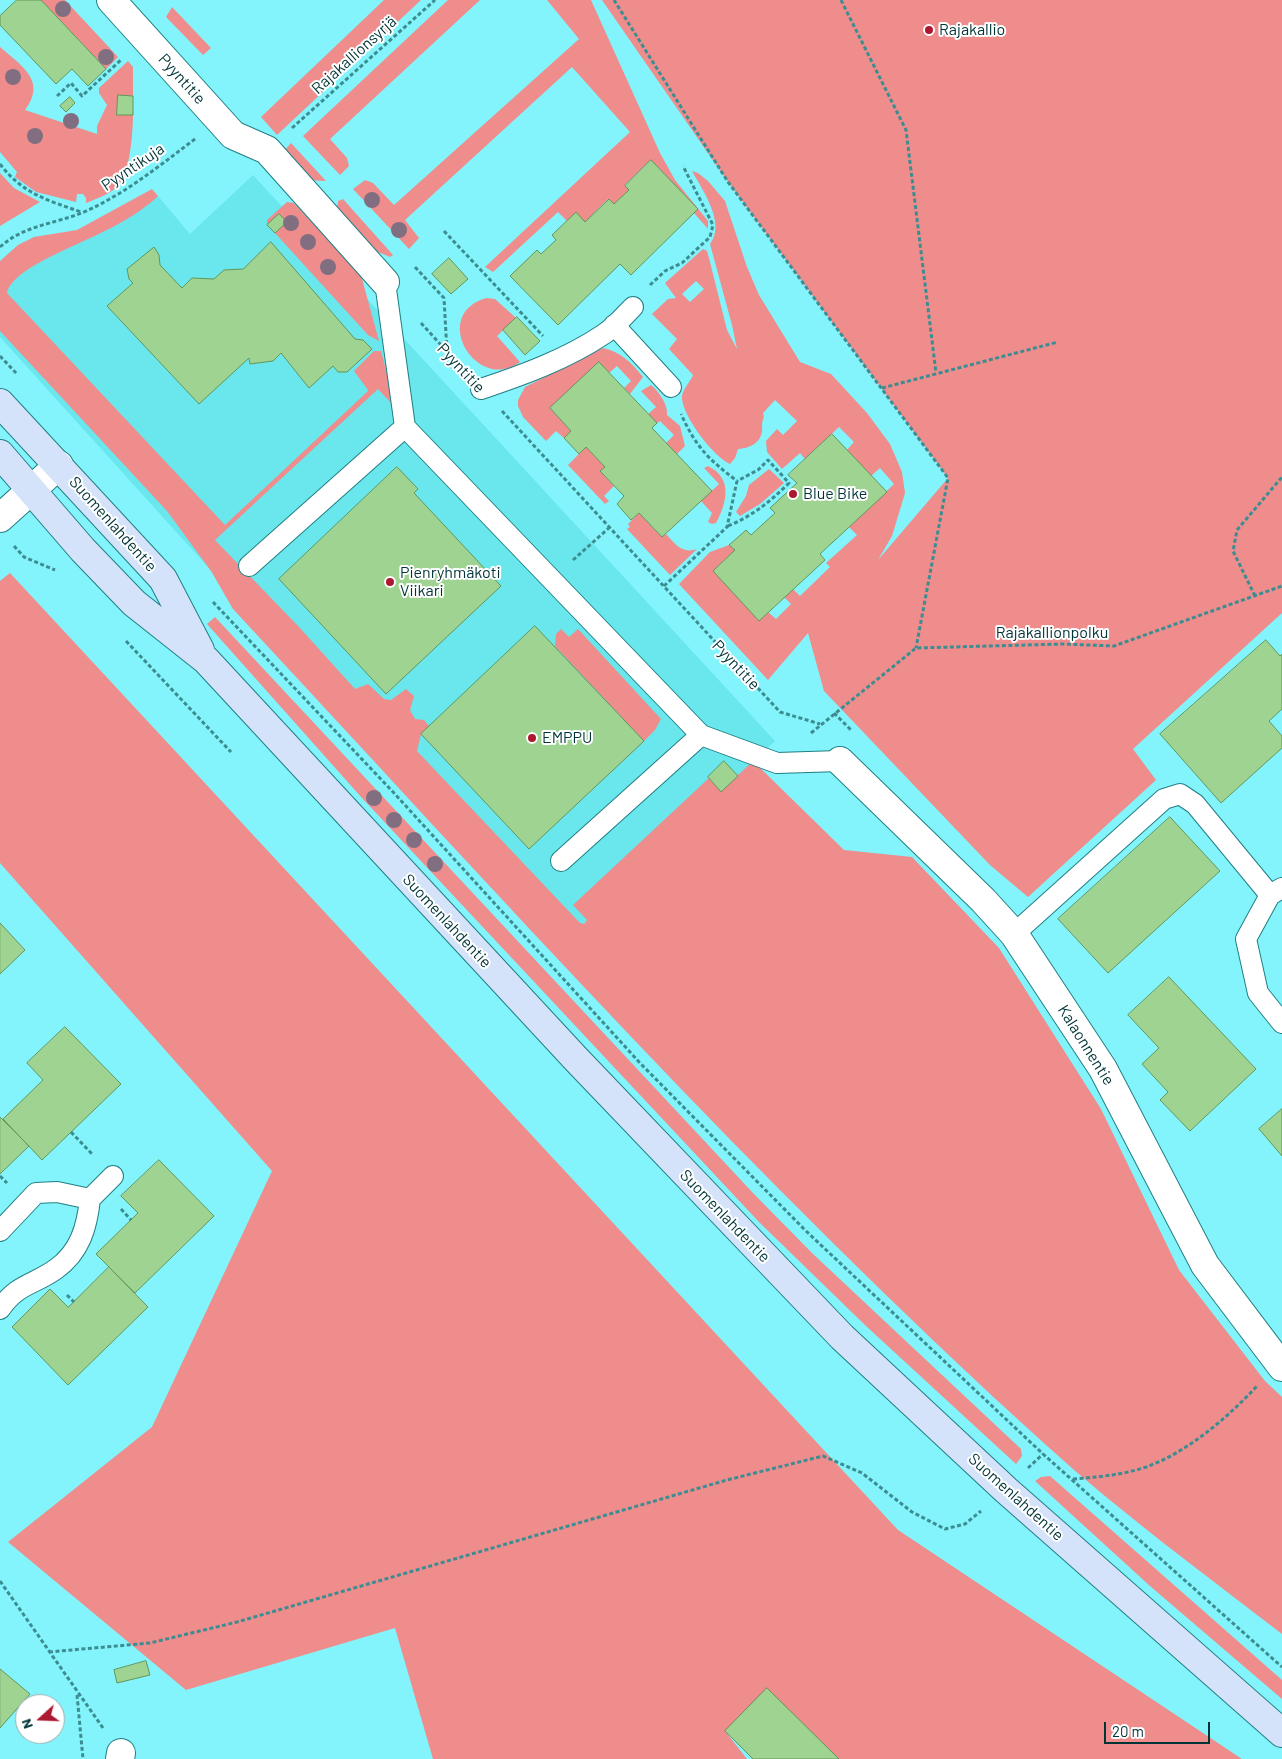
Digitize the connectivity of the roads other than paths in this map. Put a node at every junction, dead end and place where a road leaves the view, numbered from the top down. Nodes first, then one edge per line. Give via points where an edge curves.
1 (111, 0) edge
2 (385, 282) joint
3 (633, 307) road end
4 (614, 325) junction
5 (671, 387) road end
6 (480, 389) road end
7 (0, 403) edge
8 (405, 427) junction
9 (0, 454) edge
10 (59, 465) junction
11 (30, 491) junction
12 (0, 518) edge
13 (249, 566) dead end
14 (206, 660) junction
15 (701, 735) junction
16 (840, 761) joint
17 (562, 861) dead end
18 (1276, 892) edge
19 (1014, 934) junction
20 (1282, 1023) edge
21 (113, 1176) dead end
22 (90, 1199) junction
23 (0, 1232) edge
24 (0, 1309) edge
25 (1280, 1365) edge
26 (1282, 1733) edge

1 - 2 street, Pyyntitie via 233,135 267,150
2 - 8 lane
3 - 4 lane
4 - 5 lane
4 - 6 lane via 562,356
7 - 10 main road, Suomenlahdentie
8 - 13 lane
8 - 15 lane
9 - 11 main road, Suomenlahdentie
10 - 11 street
10 - 14 main road, Suomenlahdentie via 163,579
11 - 12 street
11 - 14 main road, Suomenlahdentie via 134,603
14 - 26 main road, Suomenlahdentie via 576,1059 842,1337 1006,1490
15 - 16 lane via 777,763
15 - 17 lane
16 - 19 street, Kalaonnentie
18 - 19 lane via 1196,804 1180,794 1164,798
18 - 20 lane via 1246,938 1258,993
19 - 25 street, Kalaonnentie via 1104,1069 1205,1265
21 - 22 lane
22 - 23 lane via 57,1192 36,1193
22 - 24 lane via 87,1223 78,1246 56,1269 23,1285

